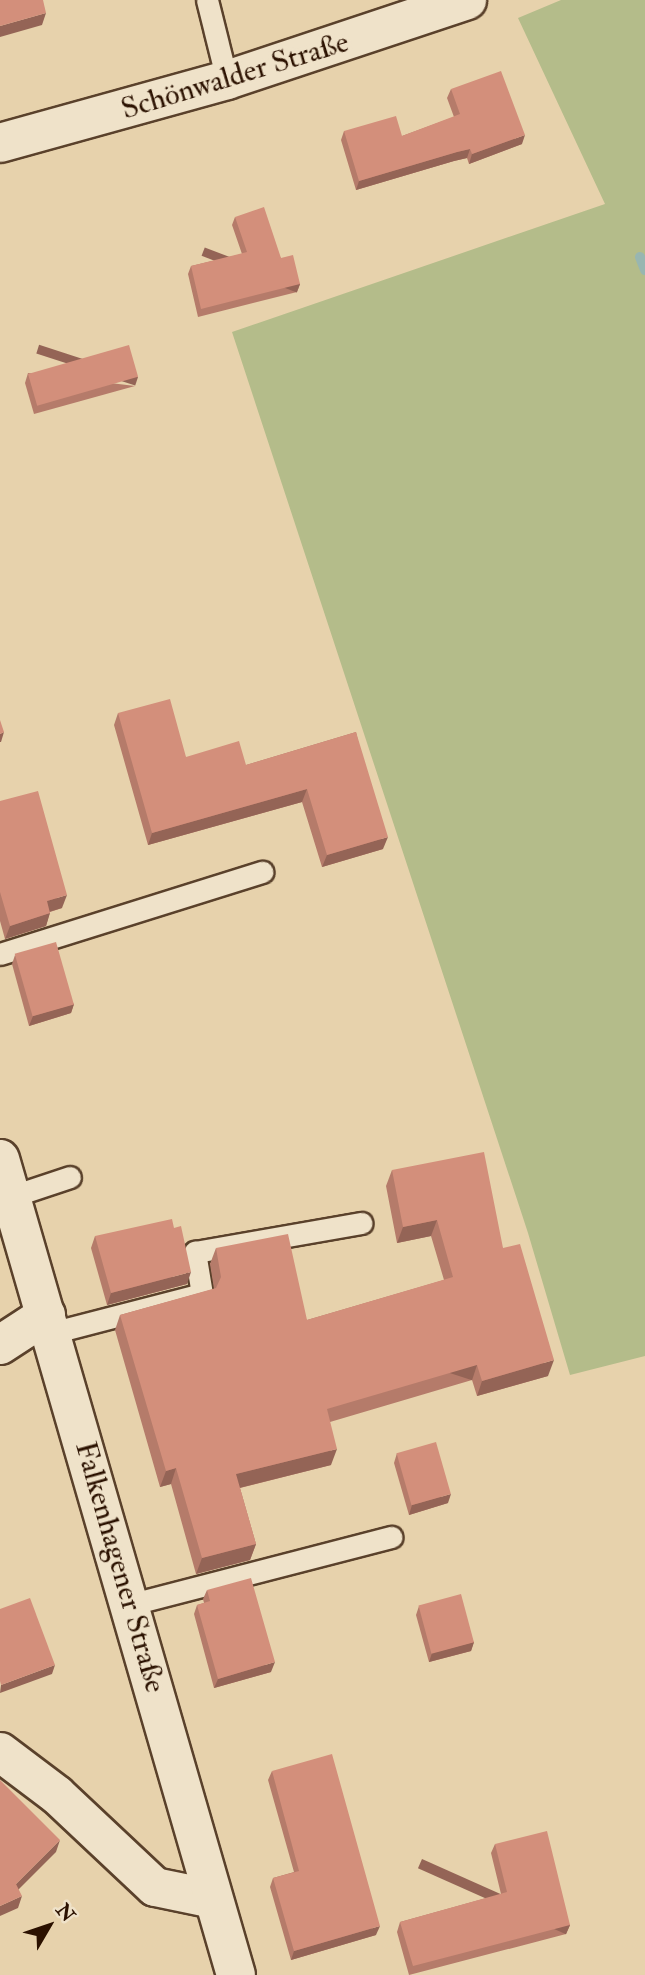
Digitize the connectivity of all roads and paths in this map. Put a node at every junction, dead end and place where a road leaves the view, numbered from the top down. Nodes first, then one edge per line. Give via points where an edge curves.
1 (207, 0) edge
2 (467, 0) edge
3 (228, 80) junction
4 (0, 143) edge
5 (261, 872) dead end
6 (0, 954) edge
7 (0, 1159) edge
8 (70, 1177) dead end
9 (10, 1197) junction
10 (362, 1223) dead end
11 (48, 1324) junction
12 (0, 1345) edge
13 (391, 1537) dead end
14 (132, 1604) junction
15 (0, 1752) edge
16 (213, 1899) junction
17 (236, 1975) edge

1 - 3 lane
2 - 3 main road, Schönwalder Straße
3 - 4 main road, Schönwalder Straße
5 - 6 lane
7 - 9 main road, Falkenhagener Straße
8 - 9 lane
9 - 11 main road, Falkenhagener Straße
10 - 11 lane via 195,1252 202,1294
11 - 12 main road
11 - 14 main road, Falkenhagener Straße
13 - 14 lane
14 - 16 main road, Falkenhagener Straße
15 - 16 main road via 57,1795 155,1887
16 - 17 main road, Falkenhagener Straße

